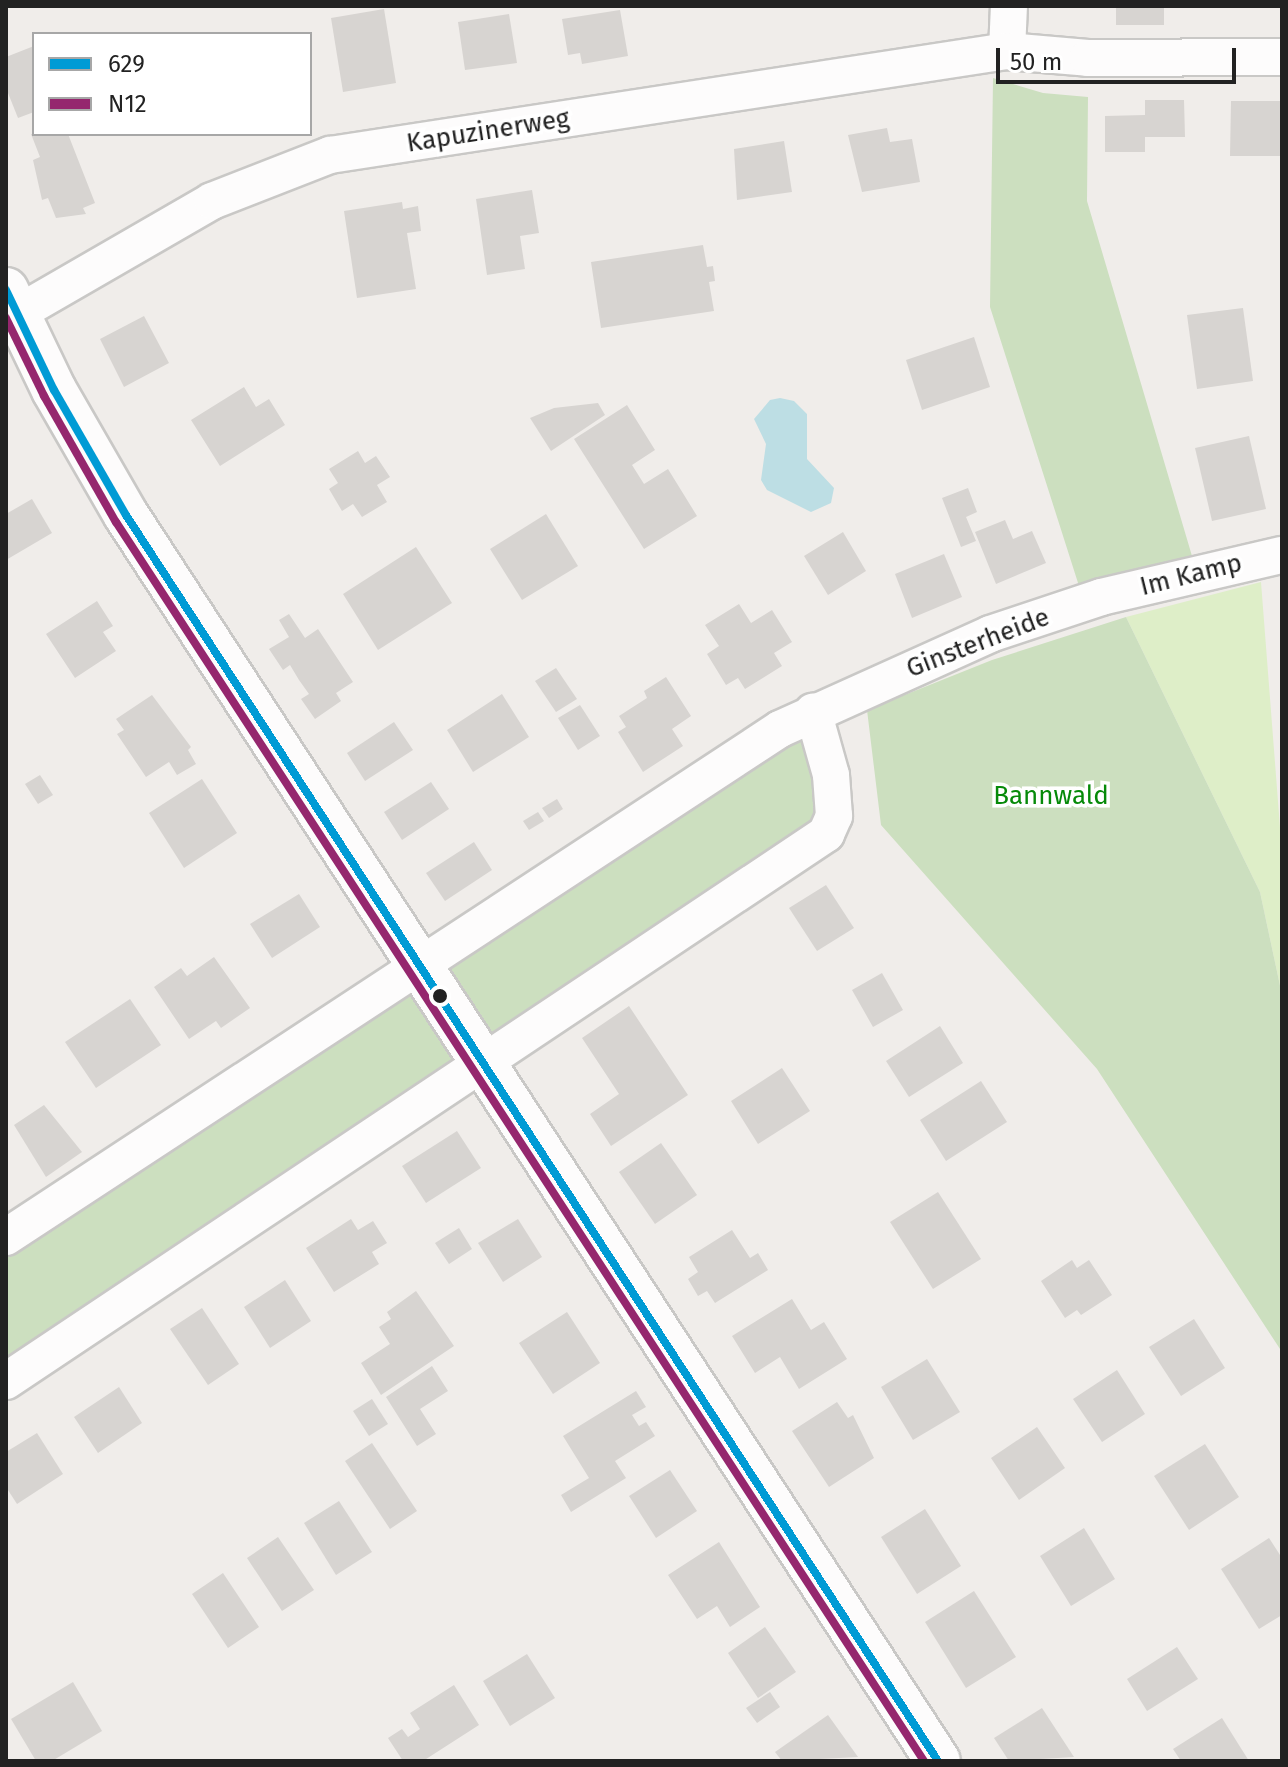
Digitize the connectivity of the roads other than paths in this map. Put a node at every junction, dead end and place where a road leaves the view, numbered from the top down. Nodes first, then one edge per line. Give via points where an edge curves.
1 (1009, 6) edge
2 (1007, 51) junction
3 (1282, 57) edge
4 (9, 308) edge
5 (1282, 555) edge
6 (1101, 597) joint
7 (813, 711) junction
8 (419, 968) junction
9 (483, 1065) junction
10 (6, 1237) edge
11 (6, 1381) edge
12 (932, 1759) edge

1 - 2 street
2 - 3 street, Kapuzinerweg via 1088,58
2 - 4 street, Kapuzinerweg via 330,155 212,201
4 - 8 street via 126,515
5 - 6 street, Im Kamp
6 - 7 street, Ginsterheide via 990,634
7 - 8 street, Ginsterheide
7 - 9 street via 831,775 834,816 826,834
8 - 9 street
8 - 10 street, Ginsterheide
9 - 11 street
9 - 12 street

